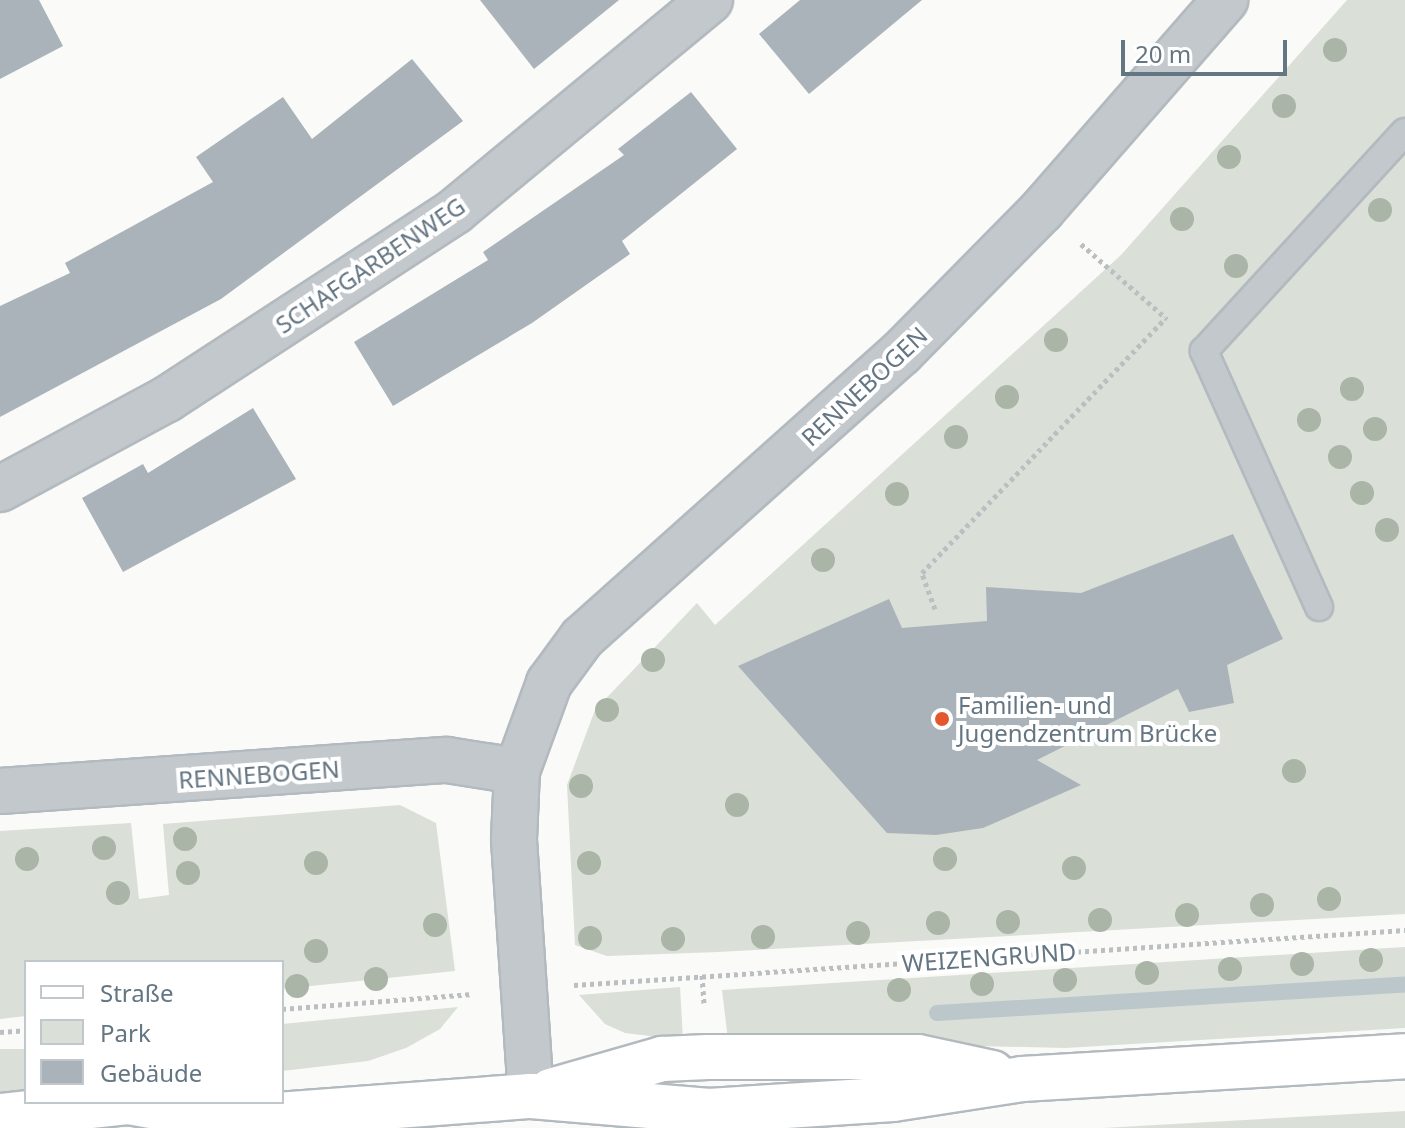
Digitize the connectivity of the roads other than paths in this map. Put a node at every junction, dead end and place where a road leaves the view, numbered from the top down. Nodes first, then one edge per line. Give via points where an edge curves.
1 (710, 0) edge
2 (1225, 0) edge
3 (1405, 132) edge
4 (0, 489) edge
5 (1319, 607) dead end
6 (517, 771) junction
7 (0, 791) edge
8 (1405, 1056) edge
9 (531, 1096) junction
10 (111, 1104) edge
11 (137, 1104) edge
12 (0, 1116) edge
13 (212, 1124) edge

1 - 4 street, SCHAFGARBENWEG via 455,211 167,399
2 - 6 street, RENNEBOGEN via 1042,210 901,353 582,638 549,683
3 - 5 lane via 1204,351
6 - 7 street, RENNEBOGEN via 447,760
6 - 9 street, RENNEBOGEN via 514,839
8 - 9 main road via 1022,1079 918,1057 809,1053 662,1059
9 - 13 main road
10 - 12 main road
11 - 13 main road

